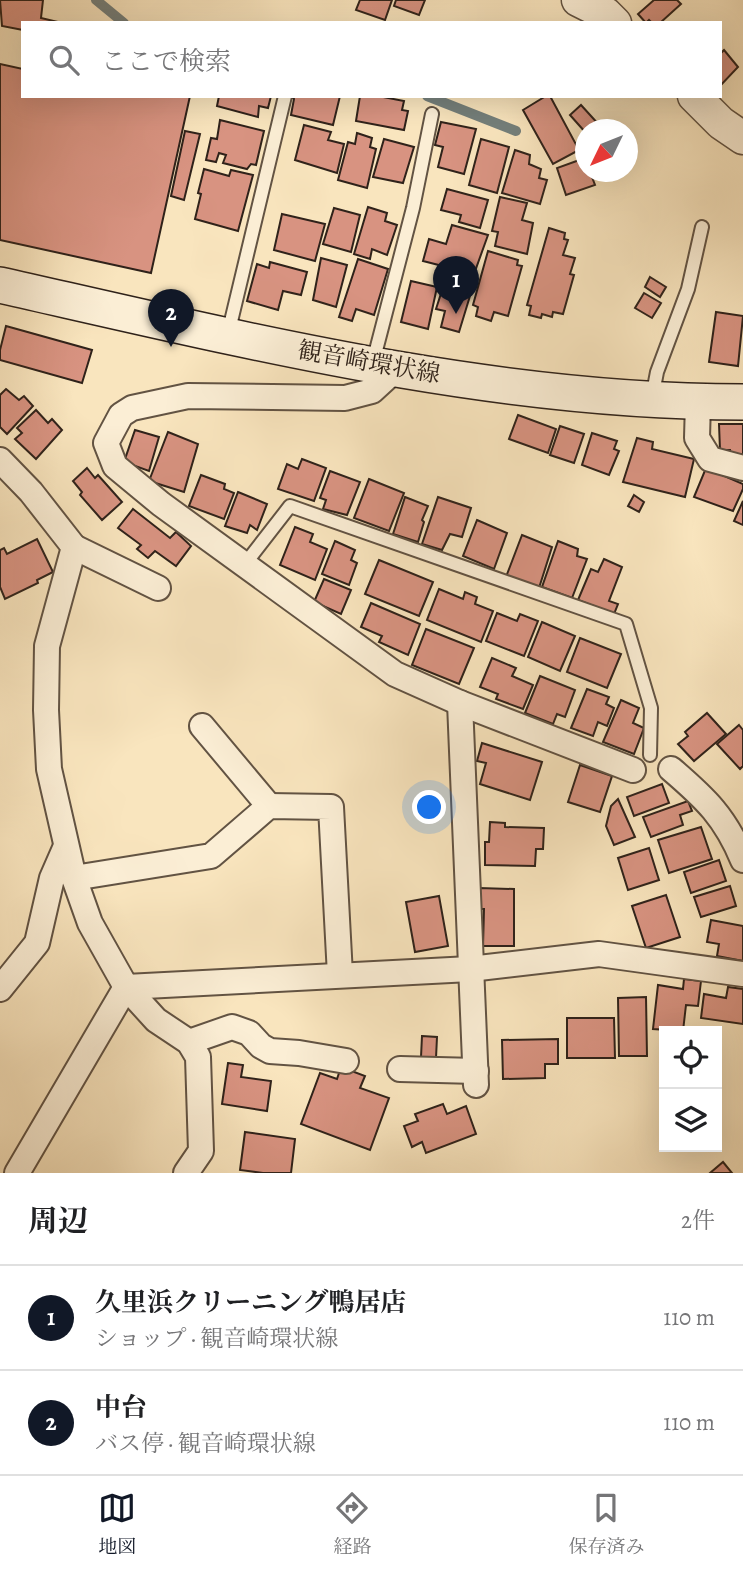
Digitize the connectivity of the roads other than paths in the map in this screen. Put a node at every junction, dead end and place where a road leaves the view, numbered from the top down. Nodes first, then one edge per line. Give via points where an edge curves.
1 (578, 0) edge
2 (613, 21) edge
3 (285, 98) edge
4 (696, 98) edge
5 (432, 114) dead end
6 (743, 138) edge
7 (702, 227) dead end
8 (0, 285) edge
9 (228, 336) junction
10 (384, 368) junction
11 (651, 399) junction
12 (698, 402) junction
13 (743, 402) edge
14 (0, 460) edge
15 (743, 468) edge
16 (74, 547) junction
17 (245, 564) junction
18 (158, 588) dead end
19 (460, 703) junction
20 (202, 726) dead end
21 (642, 762) joint
22 (671, 769) dead end
23 (269, 806) junction
24 (66, 846) junction
25 (743, 860) edge
26 (74, 877) junction
27 (470, 969) junction
28 (743, 974) edge
29 (340, 975) junction
30 (125, 987) junction
31 (0, 989) edge
32 (189, 1042) junction
33 (346, 1061) dead end
34 (400, 1069) dead end
35 (204, 1162) edge
36 (17, 1173) edge
37 (186, 1173) edge

1 - 2 street
3 - 9 lane
4 - 6 street
5 - 10 lane
7 - 11 lane via 688,289 656,372
8 - 9 main road, 観音崎環状線
9 - 10 main road, 観音崎環状線
10 - 11 main road, 観音崎環状線 via 593,396
10 - 17 street via 372,391 345,398 188,396 132,408 121,415 106,443 115,466
11 - 12 main road, 観音崎環状線
12 - 13 main road, 観音崎環状線
12 - 15 street via 697,438 710,459
14 - 16 street
16 - 18 street
16 - 24 street via 47,646 49,769
17 - 19 street via 395,674
17 - 21 lane via 290,506 626,624 651,708
19 - 21 street
19 - 27 street
20 - 23 street
22 - 25 street via 706,799 731,832
23 - 26 street via 211,856
23 - 29 street via 331,807
24 - 26 street
24 - 31 street via 52,878 37,943
26 - 30 street via 90,923
27 - 28 street via 599,954
27 - 29 street
27 - 34 street via 476,1079
29 - 30 street
30 - 32 street via 156,1020
30 - 36 street
32 - 33 street via 232,1027 249,1033 270,1051
32 - 35 street via 198,1057
35 - 37 street

